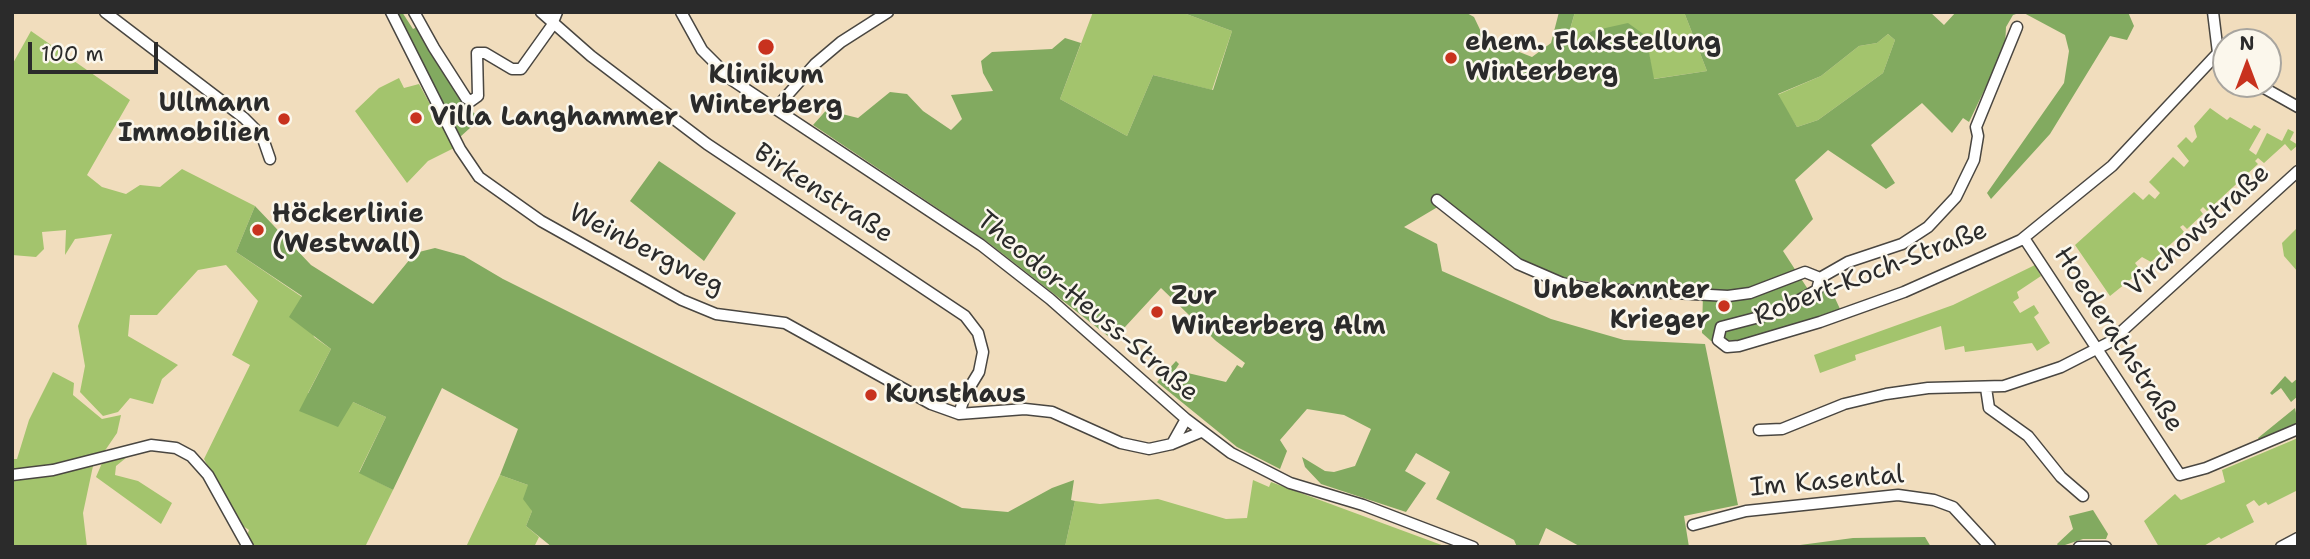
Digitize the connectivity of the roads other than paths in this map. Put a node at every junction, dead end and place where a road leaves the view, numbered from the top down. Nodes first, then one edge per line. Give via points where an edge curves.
1 (104, 12) edge
2 (391, 12) edge
3 (414, 12) edge
4 (541, 12) edge
5 (557, 12) edge
6 (681, 12) edge
7 (888, 12) edge
8 (553, 24) junction
9 (2017, 27) dead end
10 (2212, 65) edge
11 (2282, 98) edge
12 (2298, 107) edge
13 (775, 109) junction
14 (270, 159) dead end
15 (2298, 171) edge
16 (1437, 200) dead end
17 (2024, 238) junction
18 (1820, 278) junction
19 (2096, 349) junction
20 (1986, 388) junction
21 (959, 414) junction
22 (1186, 419) junction
23 (2298, 429) edge
24 (1759, 430) dead end
25 (1201, 432) junction
26 (1172, 444) junction
27 (12, 475) edge
28 (2083, 496) dead end
29 (1693, 525) dead end
30 (2298, 537) edge
31 (248, 547) edge
32 (1473, 547) edge
33 (1990, 547) edge
34 (2079, 547) edge
35 (2106, 547) edge
36 (2281, 547) edge

1 - 14 street via 244,118 265,141
2 - 21 street, Weinbergweg via 472,169 541,221 702,309 785,323 930,404
3 - 8 street via 471,101 478,96 477,53 521,69
4 - 8 street, Birkenstraße
5 - 8 street
6 - 13 street, Theodor-Heuss-Straße via 702,50 720,69
7 - 13 street via 823,56
8 - 21 street, Birkenstraße via 707,144 965,316 978,333 983,352
9 - 18 street via 1976,127 1974,160 1956,197 1928,227 1902,244 1848,262
10 - 17 street, Robert-Koch-Straße via 2112,166
11 - 12 street
13 - 22 street, Theodor-Heuss-Straße via 981,246 1097,338
15 - 19 street, Virchowstraße via 2110,342
16 - 18 street, Robert-Koch-Straße via 1518,264 1584,288 1728,296 1750,293 1805,272
17 - 18 street, Robert-Koch-Straße via 1820,322 1739,346 1727,347 1718,340 1721,327 1796,302 1817,290
17 - 19 street, Hoederathstraße
19 - 20 street, Virchowstraße via 2032,379
19 - 23 street, Hoederathstraße via 2180,475
20 - 24 street, Virchowstraße via 1906,390 1844,404 1782,429
20 - 28 street via 1989,408 2028,436
21 - 26 street, Weinbergweg via 1044,411 1135,447
22 - 25 street, Theodor-Heuss-Straße
22 - 26 street
25 - 26 street, Weinbergweg
25 - 32 street, Theodor-Heuss-Straße via 1244,461 1290,483
27 - 31 street via 167,445 191,456 203,468
29 - 33 street, Im Kasental via 1746,511 1898,495 1953,507
30 - 36 street
34 - 35 street

